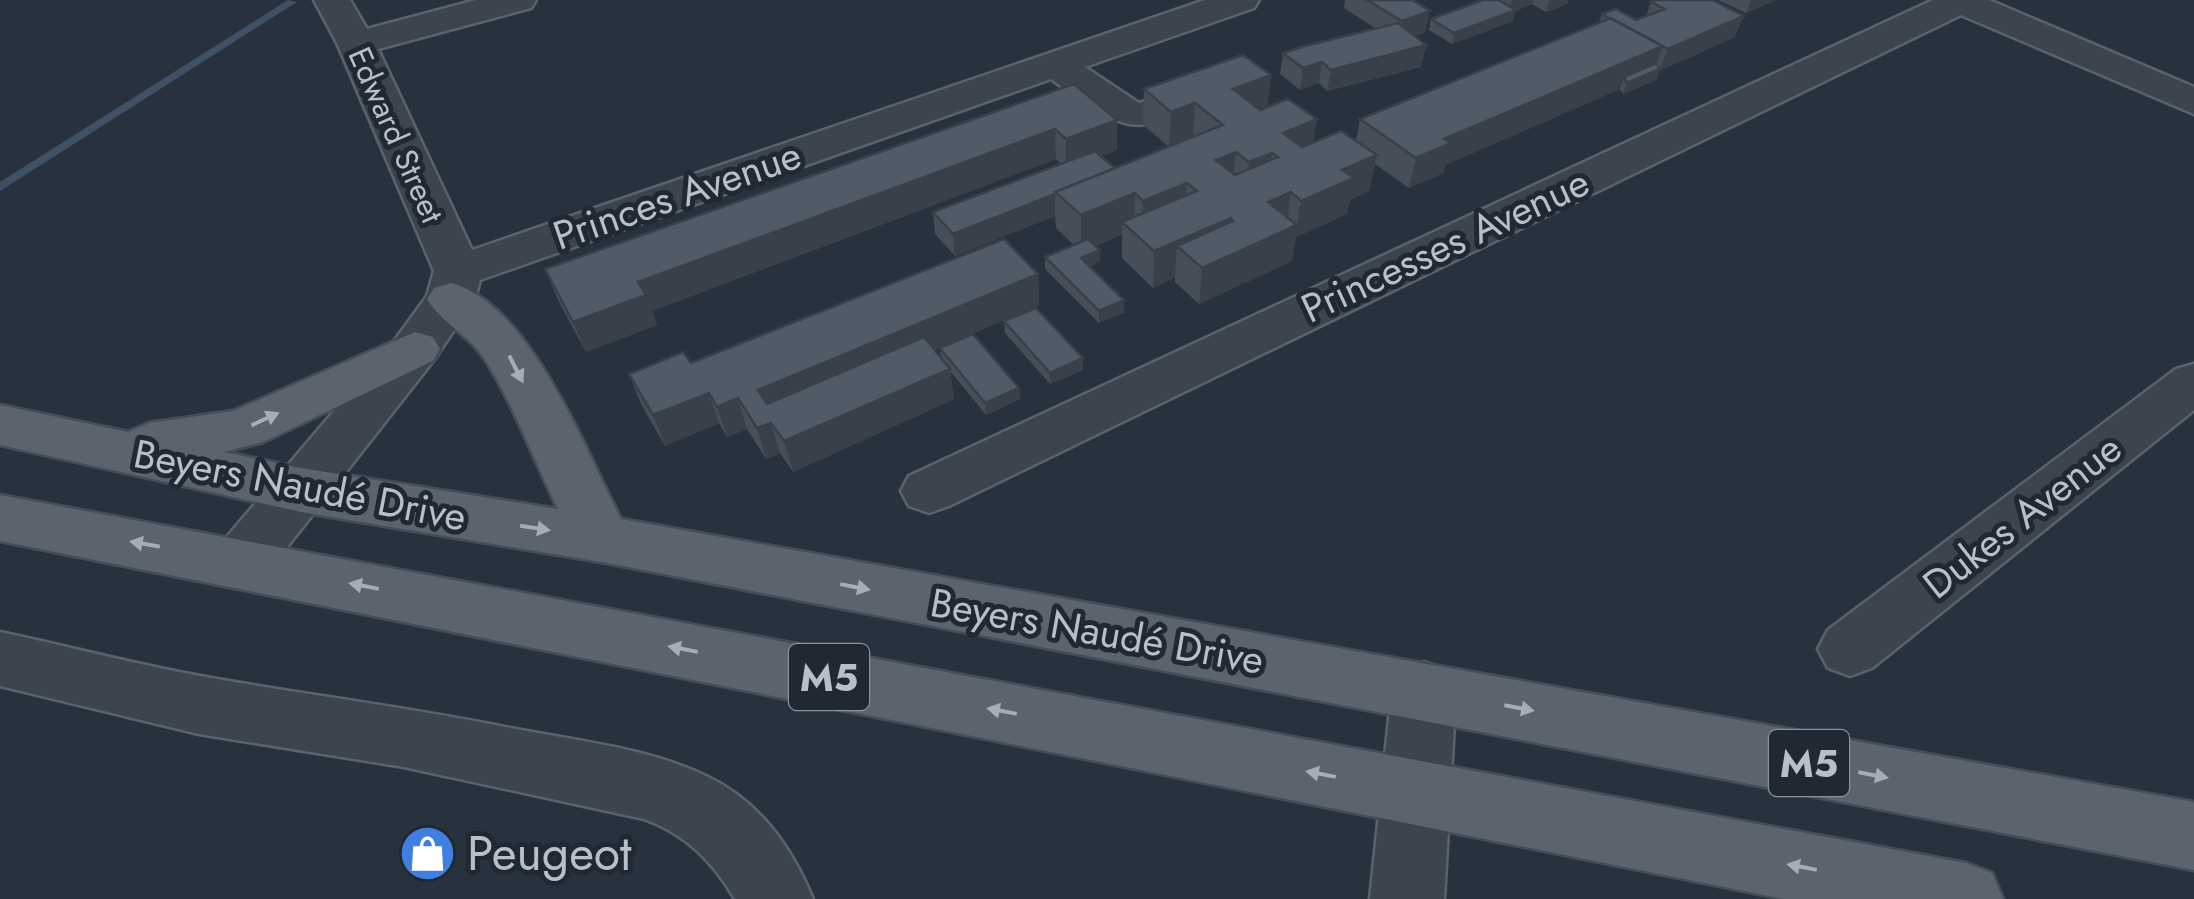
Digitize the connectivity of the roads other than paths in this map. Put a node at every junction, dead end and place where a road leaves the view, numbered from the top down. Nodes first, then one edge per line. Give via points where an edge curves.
1 (332, 0) edge
2 (518, 0) edge
3 (1241, 0) edge
4 (1961, 0) edge
5 (356, 44) junction
6 (1056, 64) junction
7 (1226, 88) edge
8 (2194, 102) edge
9 (454, 285) junction
10 (415, 349) junction
11 (2194, 382) edge
12 (0, 426) edge
13 (101, 446) junction
14 (301, 490) junction
15 (929, 492) dead end
16 (0, 518) edge
17 (602, 539) junction
18 (240, 562) junction
19 (1850, 649) dead end
20 (0, 660) edge
21 (1424, 690) junction
22 (1417, 792) junction
23 (2194, 836) edge
24 (776, 899) edge
25 (1408, 899) edge
26 (1966, 899) edge

1 - 5 street, Edward Street
2 - 5 street
3 - 6 street, Princes Avenue
4 - 8 street
4 - 15 street, Princesses Avenue
5 - 9 street, Edward Street
6 - 7 street via 1139,116
6 - 9 street, Princes Avenue
9 - 10 street
9 -> 17 main road via 510,357
13 -> 10 main road via 244,428
10 - 14 street
11 - 19 street, Dukes Avenue
12 - 13 main road, Beyers Naudé Drive / M5
13 - 14 main road, Beyers Naudé Drive / M5
14 -> 17 main road, Beyers Naudé Drive / M5
14 - 18 street
18 -> 16 main road, M5
17 -> 21 main road, Beyers Naudé Drive / M5
22 -> 18 main road, M5
20 - 24 street via 199,705 404,737 684,800 740,841
21 - 22 street
21 -> 23 main road, Beyers Naudé Drive / M5
22 - 25 street
26 -> 22 main road, M5

